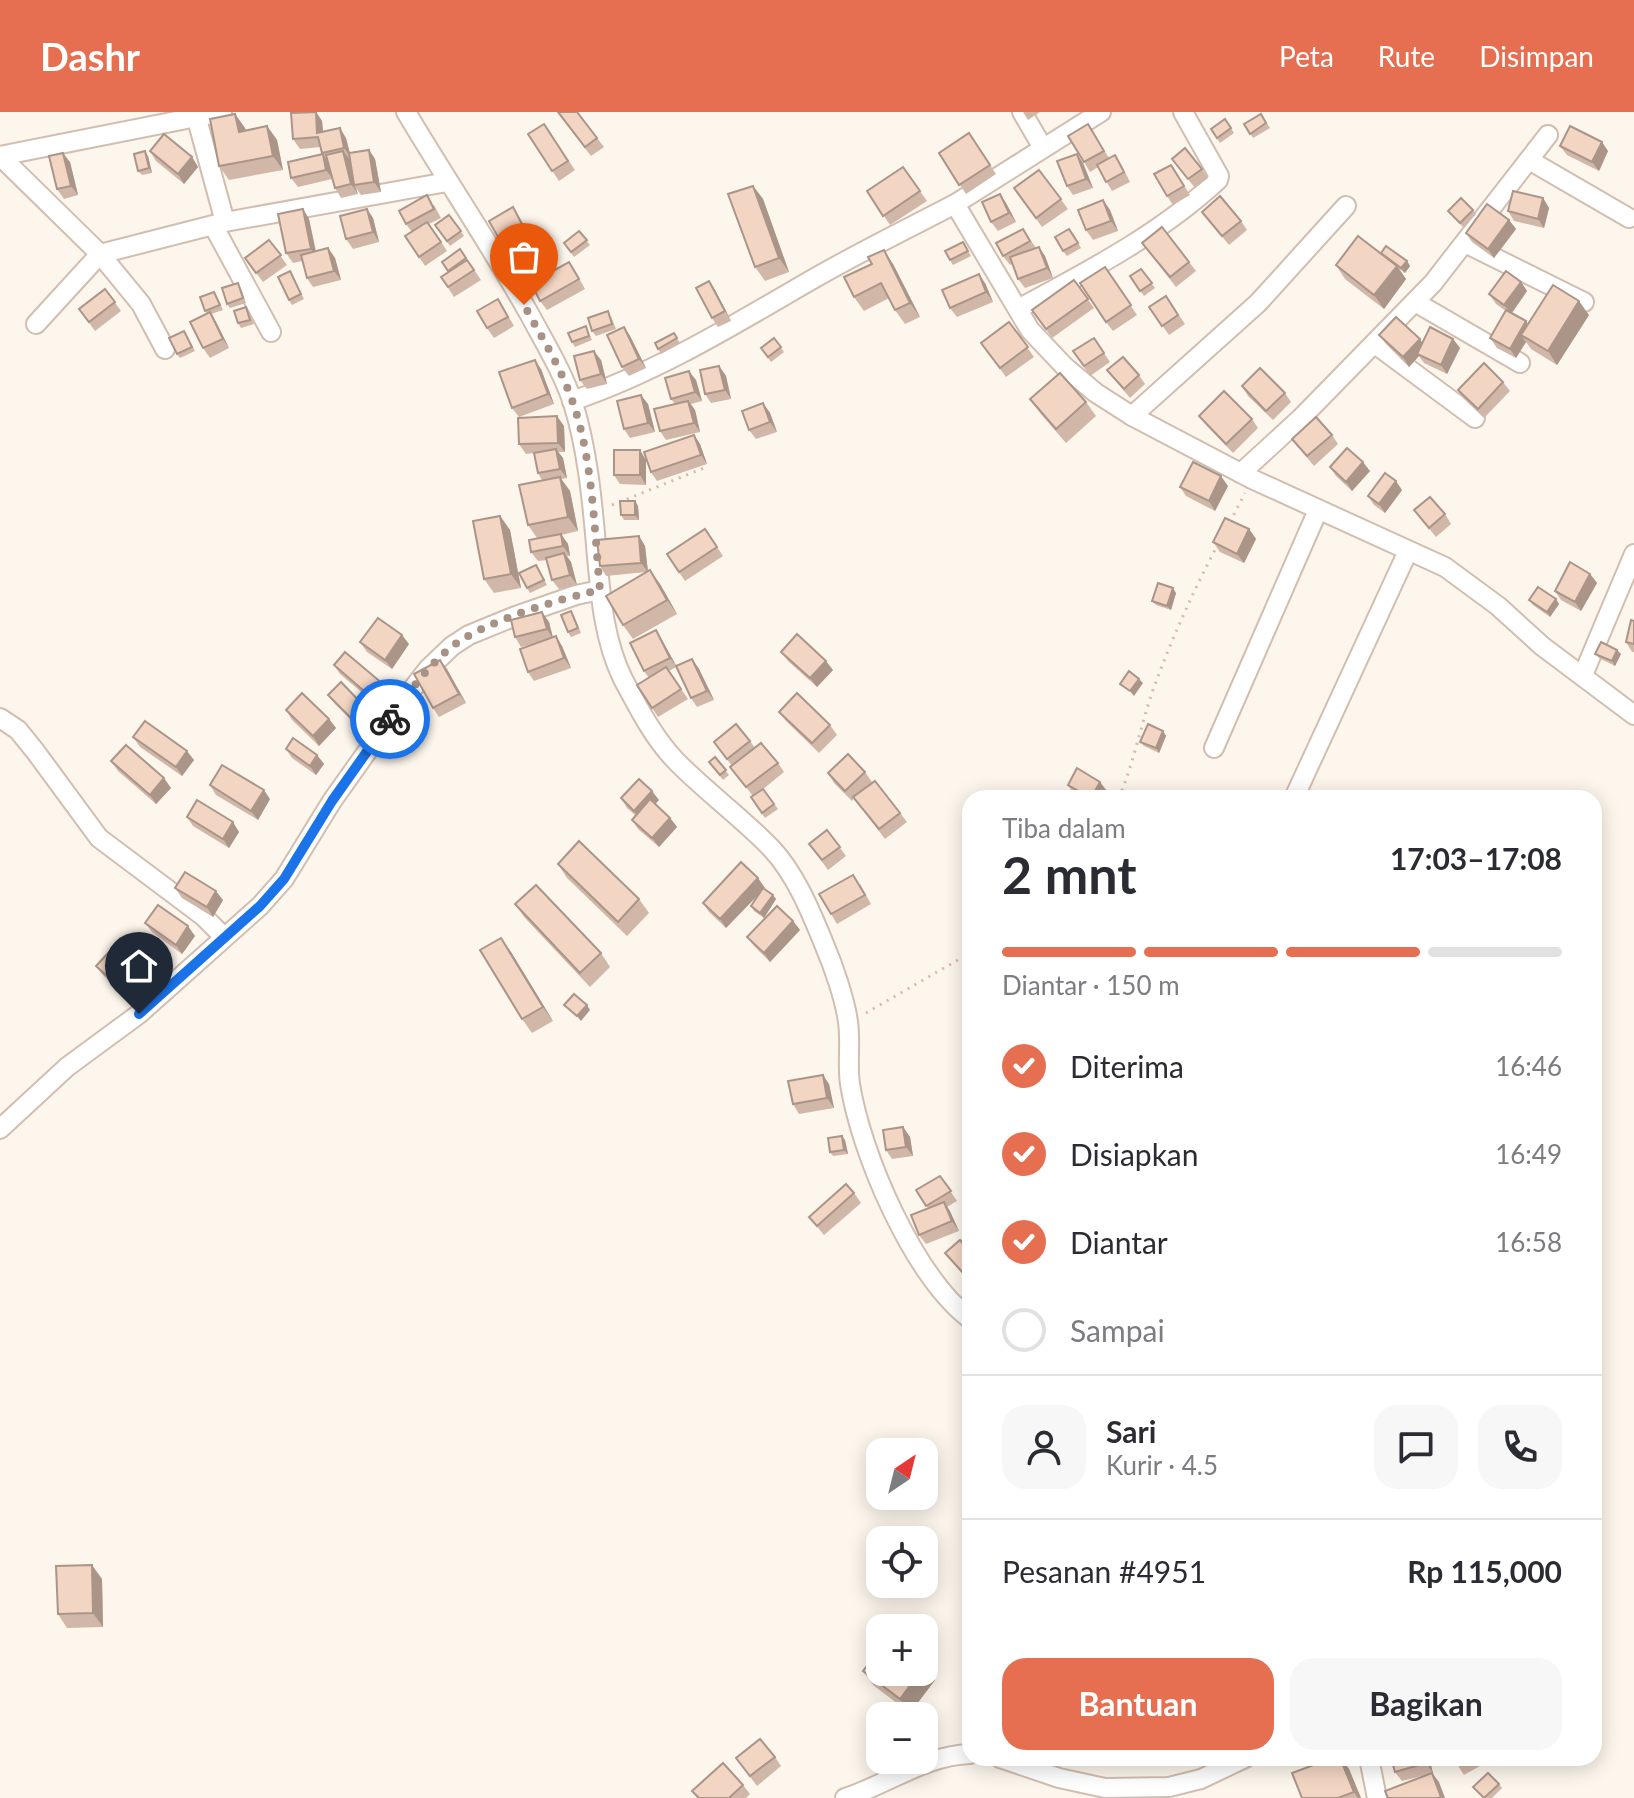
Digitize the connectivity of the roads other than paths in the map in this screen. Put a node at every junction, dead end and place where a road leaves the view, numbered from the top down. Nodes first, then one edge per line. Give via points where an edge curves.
1 (222, 112) edge
2 (406, 112) edge
3 (1022, 112) edge
4 (1101, 112) edge
5 (1183, 112) edge
6 (196, 115) edge
7 (1548, 135) dead end
8 (1043, 148) junction
9 (0, 156) edge
10 (1529, 160) junction
11 (447, 182) junction
12 (955, 204) junction
13 (1346, 206) dead end
14 (1629, 218) dead end
15 (220, 225) junction
16 (1465, 243) junction
17 (100, 254) junction
18 (1415, 302) junction
19 (1584, 302) dead end
20 (1018, 309) junction
21 (36, 324) dead end
22 (271, 332) dead end
23 (1375, 344) junction
24 (165, 349) dead end
25 (1520, 363) dead end
26 (572, 401) junction
27 (1132, 416) junction
28 (1475, 418) edge
29 (1247, 476) junction
30 (1318, 510) junction
31 (1408, 551) junction
32 (1634, 554) edge
33 (600, 590) junction
34 (1583, 675) junction
35 (1634, 715) edge
36 (0, 718) edge
37 (1214, 748) dead end
38 (1298, 790) edge
39 (224, 937) junction
40 (0, 1129) edge
41 (962, 1312) edge
42 (962, 1756) edge
43 (1024, 1766) edge
44 (1228, 1766) edge
45 (1371, 1766) edge
46 (845, 1798) edge
47 (1377, 1798) edge

1 - 6 street
2 - 11 street
3 - 8 street
4 - 8 street
5 - 20 street via 1218,180 1180,213
6 - 9 street
6 - 15 street
7 - 10 street
8 - 12 street
9 - 17 street
10 - 14 street
10 - 16 street
11 - 15 street
11 - 26 street via 512,283
12 - 20 street
12 - 26 street via 682,355
13 - 27 street via 1258,303
15 - 17 street
15 - 22 street
16 - 18 street
16 - 19 street
17 - 21 street
17 - 24 street via 141,304
18 - 23 street
18 - 25 street
20 - 27 street via 1065,367
23 - 28 street
23 - 29 street
26 - 33 street via 593,513
27 - 29 street
29 - 30 street
30 - 31 street
30 - 37 street
31 - 34 street via 1464,580
31 - 38 street
32 - 34 street
33 - 39 street via 513,617 452,646 403,701 284,879
33 - 41 street via 621,674 646,720 673,758 773,850 797,887 825,946 848,1022 850,1082 863,1139 892,1208 927,1271
34 - 35 street
36 - 39 street via 18,730 99,838
39 - 40 street
42 - 46 street
43 - 44 street via 1105,1788 1169,1787
45 - 47 street

